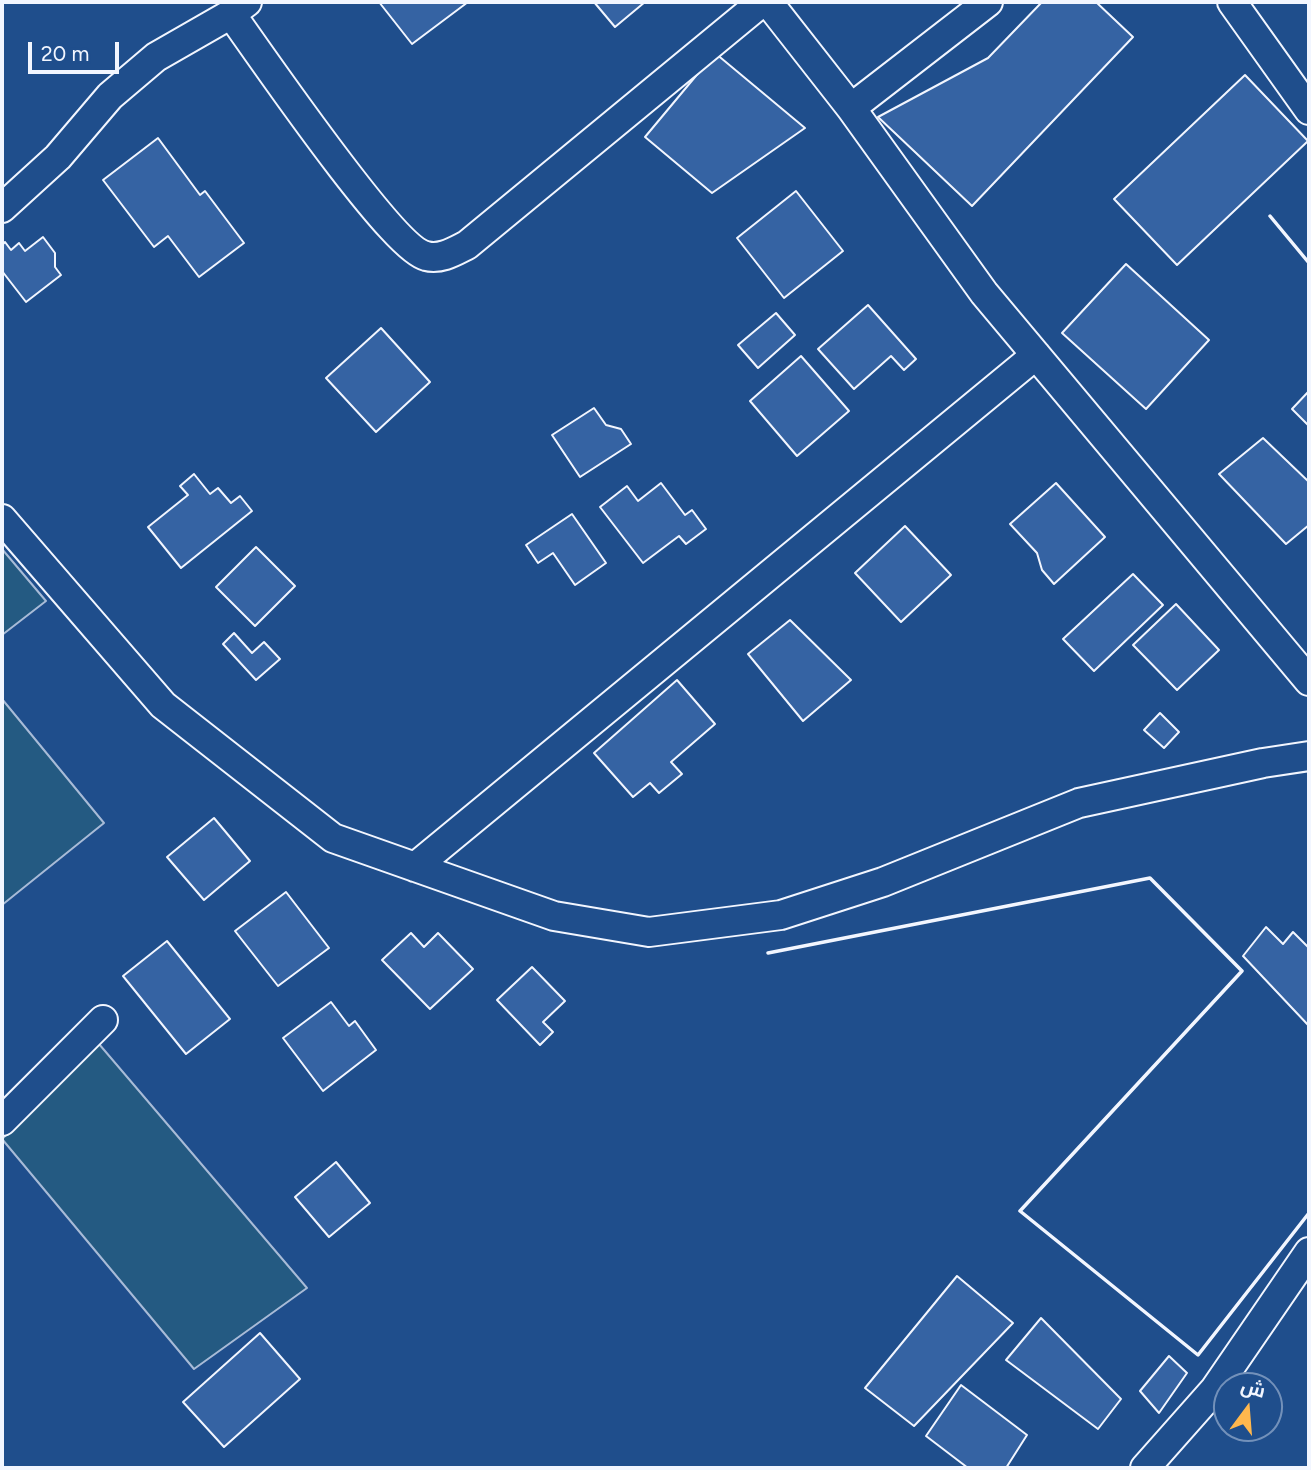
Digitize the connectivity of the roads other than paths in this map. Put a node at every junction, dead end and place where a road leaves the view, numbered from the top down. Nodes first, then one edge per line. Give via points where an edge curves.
1 (762, 2) edge
2 (768, 2) edge
3 (988, 2) edge
4 (1232, 2) edge
5 (239, 8) edge
6 (850, 107) junction
7 (1309, 110) edge
8 (2, 208) edge
9 (1036, 355) junction
10 (2, 519) edge
11 (1309, 681) edge
12 (1309, 756) edge
13 (415, 867) junction
14 (103, 1020) dead end
15 (2, 1121) edge
16 (1309, 1252) edge
17 (1145, 1468) edge

1 - 5 street via 467,245 446,256 426,256 409,246 345,172
2 - 6 street
3 - 6 street
4 - 7 street
5 - 8 street via 156,57 110,96 58,157
6 - 9 street via 985,293
9 - 11 street
9 - 13 street
10 - 13 street via 163,705 333,838
12 - 13 street via 1079,803 883,882 781,915 649,932 554,916
14 - 15 street
16 - 17 street via 1215,1389

